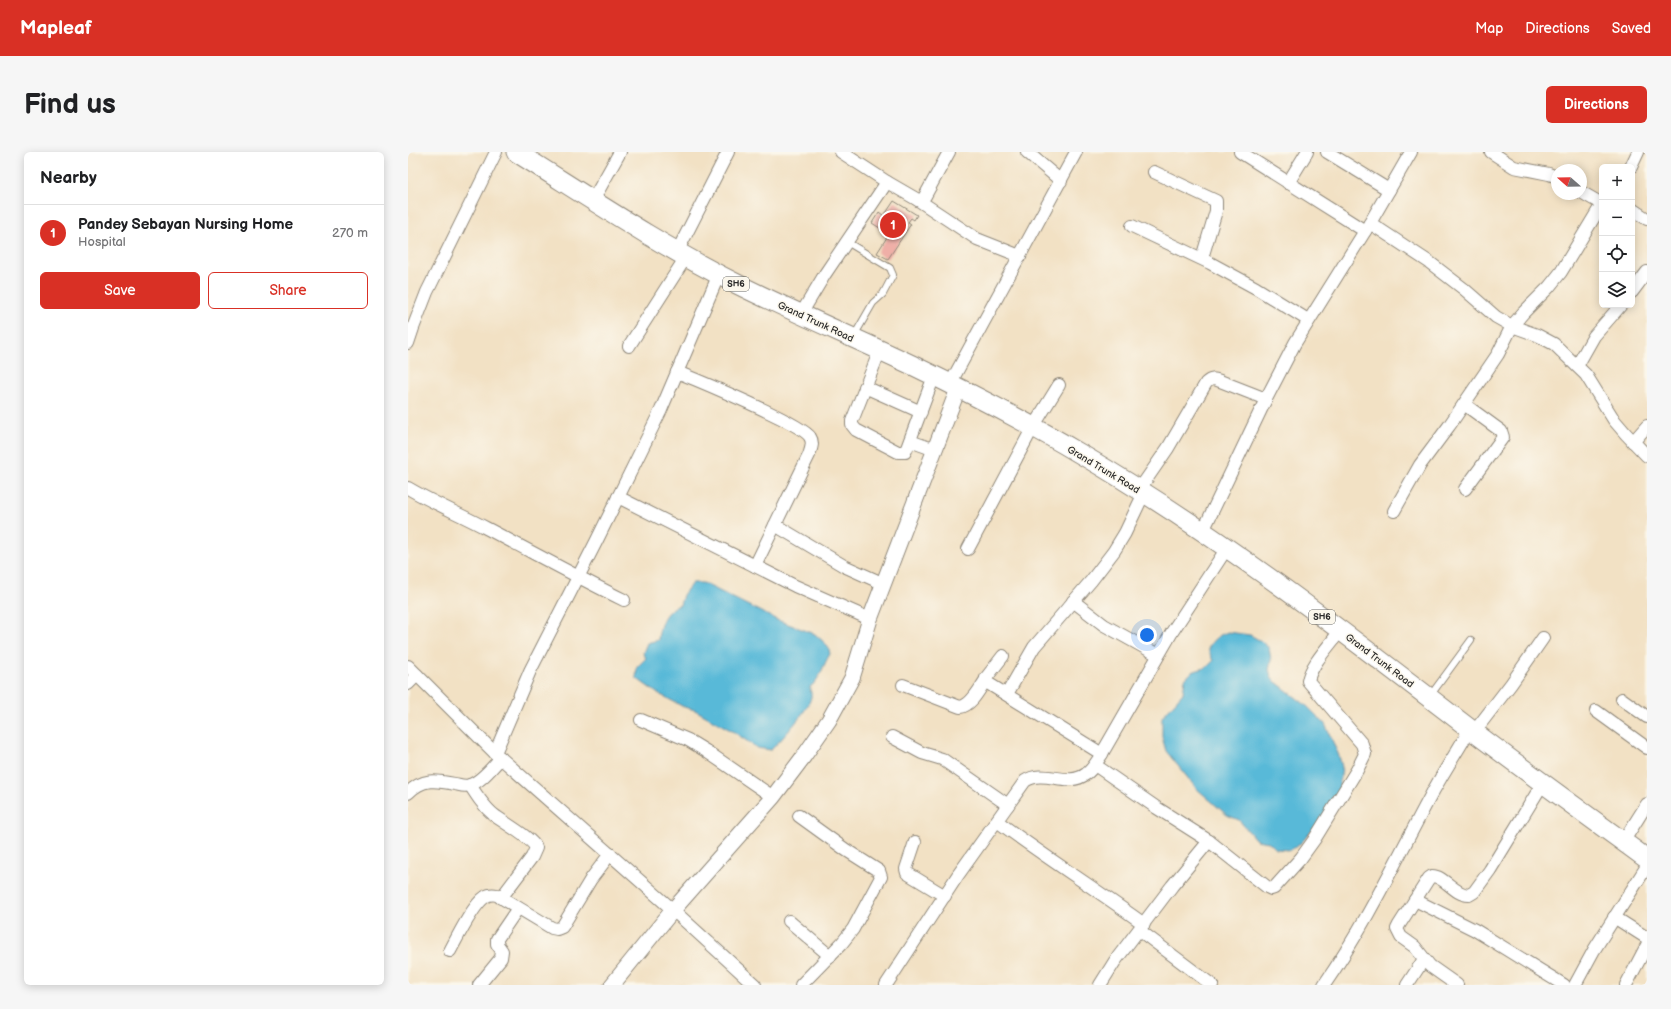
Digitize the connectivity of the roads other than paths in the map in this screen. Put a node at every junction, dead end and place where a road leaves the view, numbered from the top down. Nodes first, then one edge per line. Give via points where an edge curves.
1 (496, 152) edge
2 (516, 152) edge
3 (620, 152) edge
4 (728, 152) edge
5 (950, 152) edge
6 (1027, 152) edge
7 (1076, 152) edge
8 (1240, 152) edge
9 (1307, 152) edge
10 (1327, 152) edge
11 (1411, 152) edge
12 (1491, 152) edge
13 (1638, 152) edge
14 (845, 153) edge
15 (1253, 156) edge
16 (1632, 164) edge
17 (1154, 172) dead end
18 (1551, 175) edge
19 (1061, 181) junction
20 (887, 182) junction
21 (1288, 183) junction
22 (1389, 190) junction
23 (1587, 195) edge
24 (593, 200) junction
25 (918, 200) junction
26 (1599, 202) edge
27 (1599, 209) edge
28 (1635, 211) edge
29 (1647, 219) edge
30 (1132, 226) dead end
31 (1367, 227) junction
32 (847, 242) junction
33 (682, 254) junction
34 (1020, 256) junction
35 (1202, 258) junction
36 (1647, 272) edge
37 (719, 274) junction
38 (1635, 288) edge
39 (1618, 308) edge
40 (801, 314) junction
41 (1308, 320) junction
42 (1512, 326) junction
43 (853, 338) junction
44 (408, 343) edge
45 (629, 346) dead end
46 (880, 350) junction
47 (1577, 366) junction
48 (677, 372) junction
49 (1059, 385) dead end
50 (865, 387) junction
51 (958, 388) junction
52 (1266, 399) junction
53 (1464, 404) junction
54 (921, 412) junction
55 (1647, 426) edge
56 (1033, 428) junction
57 (910, 441) junction
58 (1633, 442) junction
59 (935, 450) junction
60 (1647, 456) edge
61 (408, 488) edge
62 (1465, 488) dead end
63 (1142, 492) junction
64 (618, 497) junction
65 (1394, 511) dead end
66 (775, 525) junction
67 (1203, 531) junction
68 (1227, 548) junction
69 (968, 549) dead end
70 (755, 566) junction
71 (578, 577) junction
72 (884, 584) junction
73 (624, 600) dead end
74 (1074, 601) junction
75 (870, 620) junction
76 (1340, 631) junction
77 (1543, 638) dead end
78 (1471, 640) dead end
79 (1158, 655) junction
80 (1003, 656) dead end
81 (412, 670) edge
82 (985, 681) junction
83 (408, 684) edge
84 (903, 685) dead end
85 (1006, 694) junction
86 (1429, 698) junction
87 (1622, 699) dead end
88 (1596, 711) dead end
89 (1647, 717) edge
90 (641, 720) dead end
91 (1472, 730) junction
92 (892, 737) dead end
93 (1647, 748) edge
94 (1102, 754) junction
95 (498, 755) junction
96 (1095, 765) junction
97 (1543, 783) junction
98 (470, 785) junction
99 (408, 793) edge
100 (773, 797) junction
101 (1647, 804) edge
102 (1008, 805) junction
103 (799, 816) dead end
104 (998, 821) junction
105 (1209, 841) junction
106 (915, 842) dead end
107 (1623, 842) junction
108 (610, 854) junction
109 (1647, 859) edge
110 (1647, 866) edge
111 (945, 896) junction
112 (501, 898) junction
113 (1415, 900) junction
114 (518, 908) junction
115 (673, 910) junction
116 (1614, 917) junction
117 (789, 920) dead end
118 (1142, 927) junction
119 (1647, 938) edge
120 (1647, 945) edge
121 (450, 951) dead end
122 (830, 956) junction
123 (1424, 959) junction
124 (479, 985) edge
125 (612, 985) edge
126 (755, 985) edge
127 (801, 985) edge
128 (886, 985) edge
129 (1100, 985) edge
130 (1212, 985) edge
131 (1324, 985) edge
132 (1407, 985) edge
133 (1457, 985) edge
134 (1564, 985) edge
135 (1575, 985) edge
136 (1626, 985) edge

1 - 44 street via 427,292
2 - 24 main road, Grand Trunk Road / SH6
3 - 24 street
4 - 33 street
5 - 25 street via 925,196
6 - 19 street
7 - 19 street
8 - 15 street
9 - 21 street
10 - 22 street
11 - 22 street
12 - 18 street via 1514,167
13 - 16 street
14 - 20 street
15 - 21 street
17 - 35 street via 1216,201 1216,211
19 - 34 street
20 - 25 street
20 - 32 street
21 - 31 street
22 - 31 street
23 - 26 street
24 - 33 main road, Grand Trunk Road / SH6
25 - 34 street via 976,240
27 - 42 street via 1561,272
28 - 29 street
30 - 35 street
31 - 41 street
31 - 42 street via 1429,262 1496,317
32 - 40 street
32 - 43 lane via 890,268 893,275
33 - 37 main road, Grand Trunk Road / SH6
33 - 45 street
34 - 51 street
35 - 41 street
36 - 38 street
37 - 40 main road, Grand Trunk Road / SH6
37 - 48 street
39 - 47 street via 1594,336
40 - 43 main road, Grand Trunk Road / SH6
41 - 52 street
42 - 47 street via 1547,339
42 - 53 street via 1498,354
43 - 46 main road, Grand Trunk Road / SH6
46 - 50 street
46 - 51 main road, Grand Trunk Road / SH6
47 - 58 street via 1586,375 1614,420
48 - 64 street
48 - 66 street via 783,420 806,432 811,438 809,455
49 - 56 street
50 - 54 street
50 - 57 street via 852,421 853,427 898,452 905,452
51 - 54 street
51 - 56 main road, Grand Trunk Road / SH6
51 - 59 street
52 - 63 street via 1220,381 1209,380
52 - 67 street
53 - 62 street via 1501,431 1504,437
53 - 65 street via 1420,465
54 - 57 street
55 - 58 street
56 - 63 main road, Grand Trunk Road / SH6 via 1078,452
56 - 69 street
57 - 59 street
58 - 60 street
59 - 72 street
61 - 71 street via 438,506 467,518
63 - 67 main road, Grand Trunk Road / SH6
63 - 74 street via 1125,533 1114,551
64 - 70 street
64 - 71 street
66 - 70 street
66 - 72 street via 838,563
67 - 68 main road, Grand Trunk Road / SH6
68 - 76 main road, Grand Trunk Road / SH6
68 - 79 street
70 - 75 street
71 - 73 street
71 - 95 street via 530,671
72 - 75 street
74 - 79 street via 1104,624
74 - 85 street via 1034,647
75 - 100 street via 852,678 829,720
76 - 86 main road, Grand Trunk Road / SH6
76 - 105 street via 1313,668 1308,681 1362,744 1365,754 1314,840 1274,888 1267,887
77 - 91 street via 1511,684
78 - 86 lane
79 - 94 street
80 - 82 street
81 - 83 street
81 - 95 street
82 - 84 street via 964,707
82 - 85 street
85 - 94 street
86 - 91 main road, Grand Trunk Road / SH6
87 - 89 street
88 - 93 street
90 - 100 street via 706,750
91 - 97 main road, Grand Trunk Road / SH6
91 - 131 street via 1431,795 1367,914
92 - 102 street via 922,753 942,759
94 - 96 street
95 - 98 street via 478,781
95 - 108 street
96 - 102 street via 1085,775 1076,779 1031,777 1025,781
96 - 105 street
97 - 107 main road, Grand Trunk Road / SH6
97 - 113 street via 1474,892 1469,895 1462,894 1432,876
98 - 99 street via 461,786 434,780 417,786
98 - 112 street via 482,804 531,841 536,848
100 - 115 street
101 - 107 street
102 - 104 street
103 - 122 street via 881,873 880,882 853,929
104 - 111 street
104 - 118 street via 1102,894
105 - 118 street
106 - 111 street via 907,873
107 - 109 main road, Grand Trunk Road / SH6
108 - 114 street via 591,879 562,927 552,928
108 - 115 street
110 - 116 street
111 - 128 street
112 - 114 street
112 - 121 street via 494,894 484,897
113 - 123 street via 1397,929 1401,937 1415,947
113 - 134 street via 1475,930
114 - 124 street via 497,939 502,951 501,958
115 - 125 street
115 - 126 street
116 - 119 street
116 - 135 street
117 - 122 street
118 - 129 street
118 - 130 street
120 - 136 street
122 - 127 street
123 - 132 street
123 - 133 street

